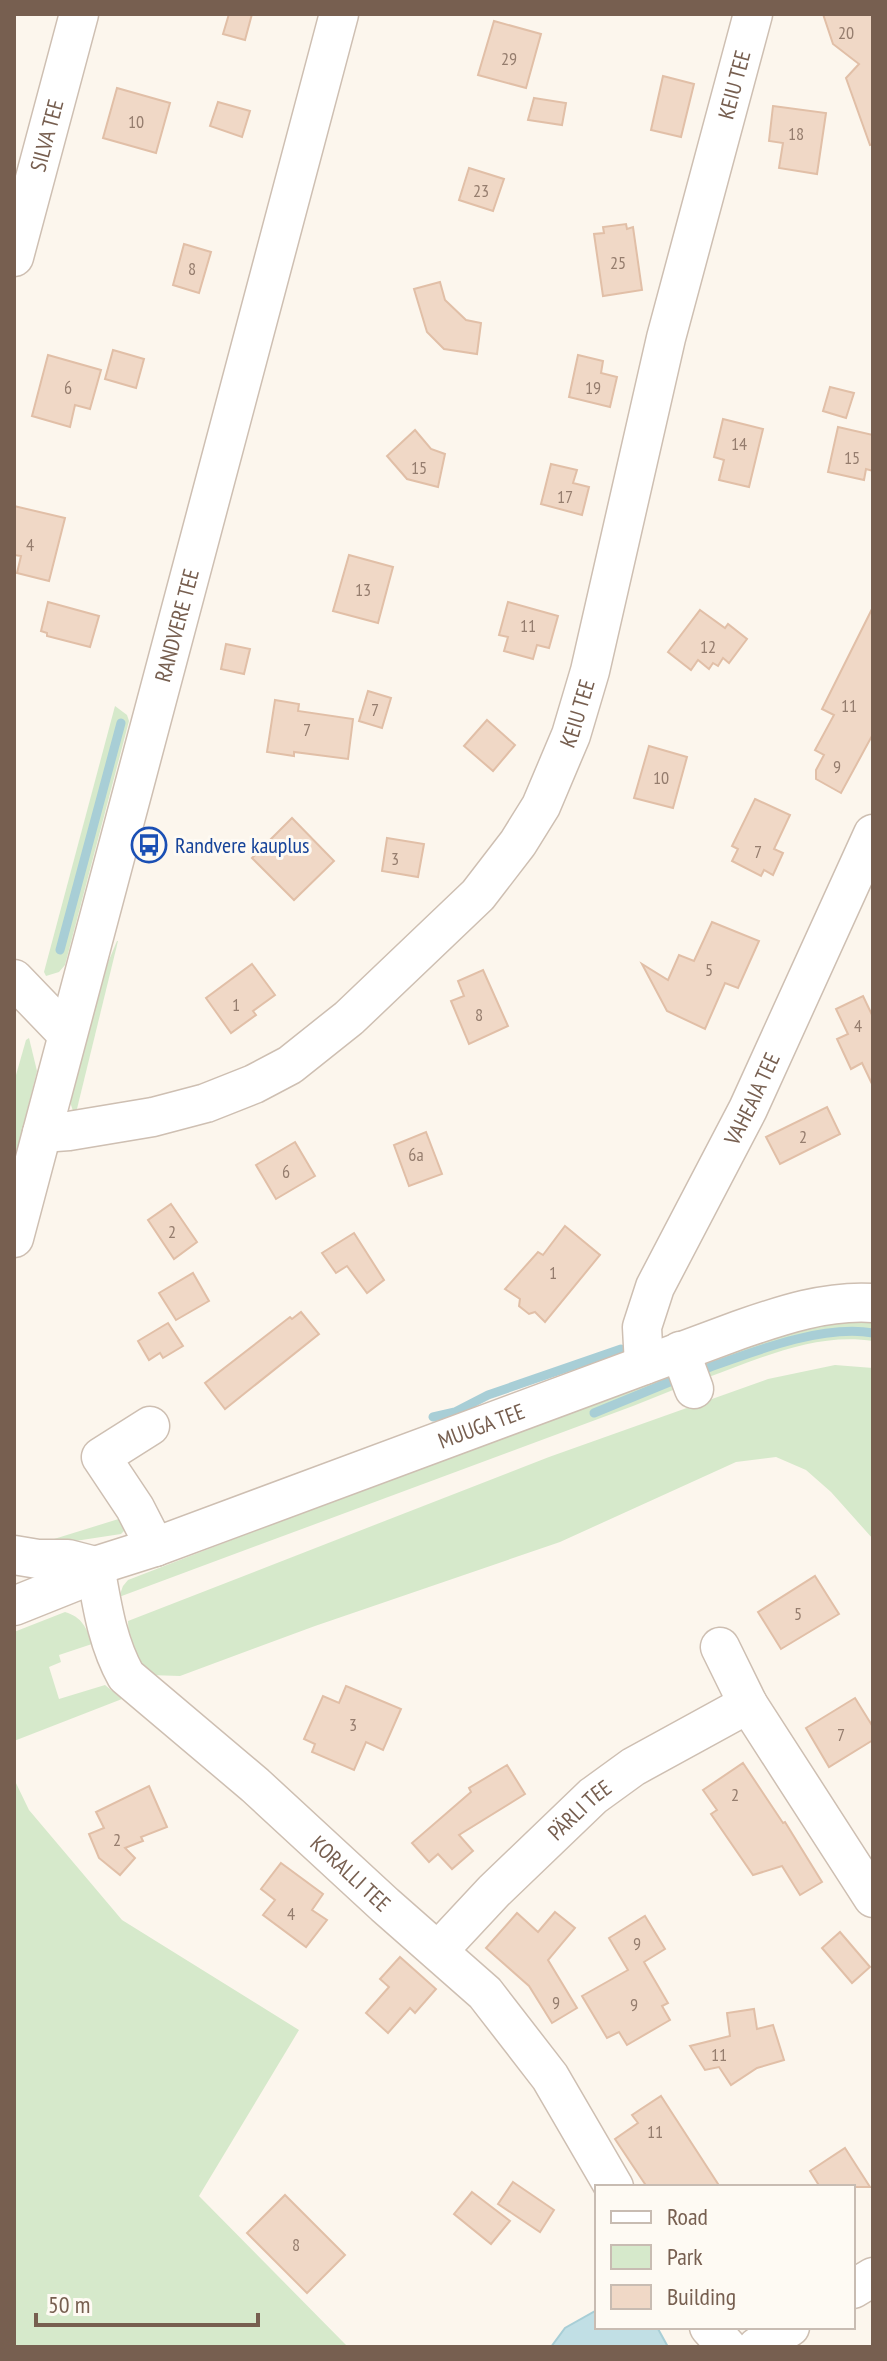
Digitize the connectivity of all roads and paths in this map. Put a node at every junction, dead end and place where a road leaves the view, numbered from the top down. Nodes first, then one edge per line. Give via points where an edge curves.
1 (79, 14) edge
2 (339, 14) edge
3 (753, 14) edge
4 (14, 257) edge
5 (873, 834) edge
6 (14, 979) edge
7 (67, 1034) junction
8 (42, 1133) junction
9 (14, 1238) edge
10 (873, 1303) edge
11 (680, 1351) junction
12 (644, 1365) junction
13 (694, 1389) dead end
14 (150, 1426) dead end
15 (155, 1547) junction
16 (14, 1555) edge
17 (95, 1566) junction
18 (14, 1606) edge
19 (720, 1647) dead end
20 (748, 1704) junction
21 (873, 1898) edge
22 (438, 1951) junction
23 (613, 2185) edge
24 (873, 2277) edge
25 (855, 2288) edge
26 (711, 2329) edge
27 (787, 2329) edge
28 (727, 2347) edge
29 (757, 2347) edge

1 - 4 street, SILVA TEE
2 - 7 street, RANDVERE TEE
3 - 8 street, KEIU TEE via 666,338 590,671 571,735 526,831 478,895 349,1018 290,1065 206,1103 153,1117
5 - 12 street, VAHEAIA TEE via 748,1109 655,1287 642,1327
6 - 7 street
7 - 8 street, RANDVERE TEE
8 - 9 street, RANDVERE TEE
10 - 11 street, MUUGA TEE via 780,1316
11 - 12 street, MUUGA TEE
11 - 13 street
12 - 15 street, MUUGA TEE
14 - 15 street via 101,1457
15 - 17 street, MUUGA TEE
16 - 17 street, MUUGA TEE
17 - 18 street, MUUGA TEE via 74,1582
17 - 22 street, KORALLI TEE via 107,1631 126,1676
19 - 20 street
20 - 21 street
20 - 22 street, PÄRLI TEE via 633,1767 593,1796
22 - 23 street, KORALLI TEE via 510,2022 550,2077
24 - 25 street
26 - 28 street
27 - 29 street

